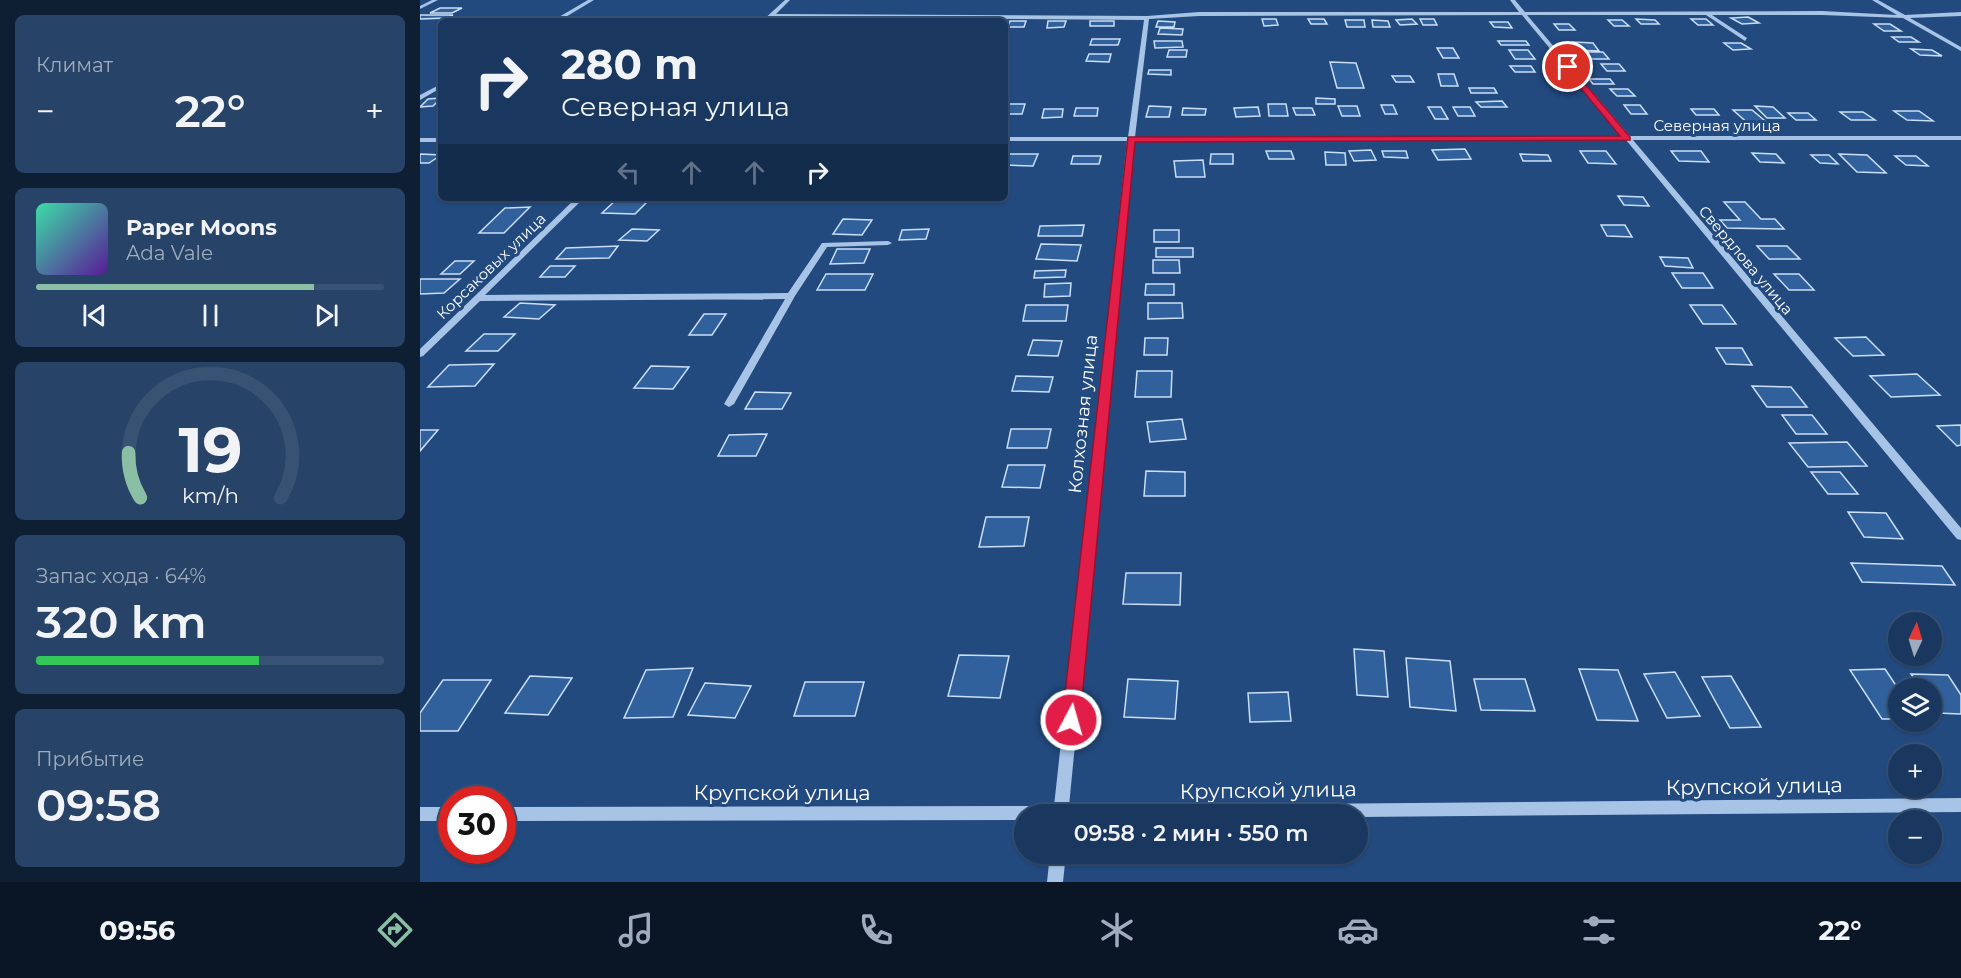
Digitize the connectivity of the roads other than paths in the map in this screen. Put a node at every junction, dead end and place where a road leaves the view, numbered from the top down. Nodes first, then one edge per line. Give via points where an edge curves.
1 (436, 0) edge
2 (592, 0) edge
3 (788, 0) edge
4 (1512, 0) edge
5 (1874, 0) edge
6 (420, 8) edge
7 (1707, 13) junction
8 (1523, 14) junction
9 (1961, 14) edge
10 (772, 15) junction
11 (1906, 17) junction
12 (560, 18) edge
13 (768, 18) edge
14 (1147, 18) junction
15 (1745, 39) dead end
16 (1961, 49) edge
17 (438, 88) edge
18 (420, 98) edge
19 (1961, 138) edge
20 (1008, 139) edge
21 (1131, 139) junction
22 (1627, 139) junction
23 (420, 140) edge
24 (438, 140) edge
25 (577, 201) edge
26 (888, 243) dead end
27 (791, 296) junction
28 (477, 298) junction
29 (420, 354) edge
30 (729, 404) dead end
31 (1961, 536) edge
32 (1062, 804) edge
33 (1961, 805) edge
34 (1368, 811) edge
35 (420, 814) edge
36 (438, 814) edge
37 (516, 814) edge
38 (1014, 814) edge
39 (1057, 864) edge
40 (1055, 882) edge

1 - 6 street
2 - 12 street
3 - 10 street
4 - 8 street, Свердлова улица
5 - 11 street
7 - 8 street
7 - 11 street
7 - 15 street
8 - 14 street via 1199,14
8 - 22 street, Свердлова улица
9 - 11 street
10 - 13 street
10 - 14 street
11 - 16 street
14 - 21 street, Колхозная улица
17 - 18 street
19 - 22 street, Северная улица
20 - 21 street, Северная улица
21 - 22 street, Северная улица
21 - 32 street, Колхозная улица
22 - 31 street, Свердлова улица
23 - 24 street
25 - 28 street, Корсаковых улица
26 - 27 street via 825,245
27 - 28 street
27 - 30 street
28 - 29 street, Корсаковых улица
33 - 34 street, Крупской улица
35 - 36 street
37 - 38 street, Крупской улица
39 - 40 street

